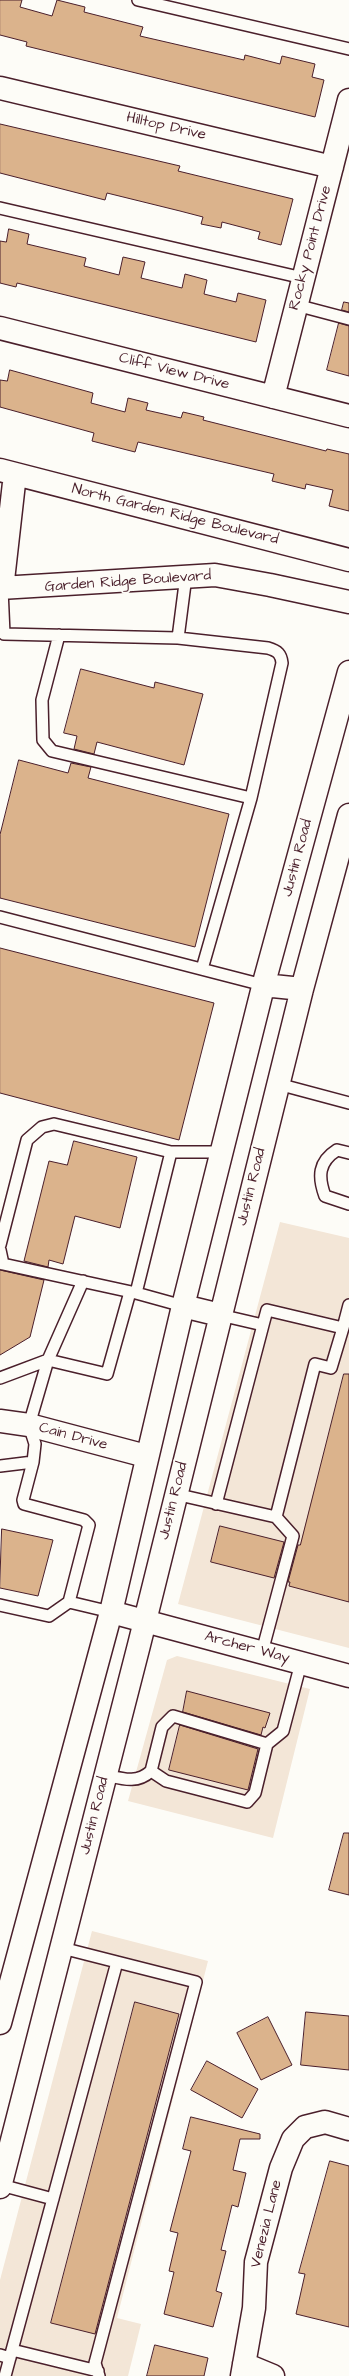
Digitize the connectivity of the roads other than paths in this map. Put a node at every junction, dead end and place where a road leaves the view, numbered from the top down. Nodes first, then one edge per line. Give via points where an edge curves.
1 (138, 0) edge
2 (349, 49) edge
3 (0, 88) edge
4 (349, 100) edge
5 (332, 167) junction
6 (0, 208) edge
7 (302, 278) junction
8 (296, 305) junction
9 (349, 319) edge
10 (0, 328) edge
11 (273, 397) junction
12 (349, 416) edge
13 (8, 472) edge
14 (349, 560) edge
15 (186, 576) junction
16 (1, 589) edge
17 (349, 602) edge
18 (59, 635) junction
19 (178, 638) junction
20 (349, 672) edge
21 (251, 798) junction
22 (349, 815) edge
23 (0, 917) edge
24 (202, 969) junction
25 (263, 985) junction
26 (302, 989) junction
27 (278, 1084) junction
28 (349, 1103) edge
29 (171, 1152) junction
30 (221, 1152) junction
31 (349, 1153) edge
32 (349, 1204) edge
33 (0, 1245) edge
34 (0, 1250) edge
35 (82, 1281) junction
36 (133, 1292) junction
37 (349, 1305) edge
38 (183, 1306) junction
39 (220, 1315) junction
40 (263, 1325) junction
41 (343, 1328) junction
42 (48, 1360) junction
43 (0, 1378) edge
44 (0, 1421) edge
45 (30, 1425) junction
46 (146, 1456) junction
47 (33, 1462) junction
48 (0, 1466) edge
49 (175, 1494) junction
50 (216, 1504) junction
51 (276, 1517) junction
52 (69, 1602) junction
53 (0, 1605) edge
54 (111, 1612) junction
55 (144, 1620) junction
56 (262, 1652) junction
57 (301, 1663) junction
58 (349, 1676) edge
59 (267, 1744) junction
60 (151, 1772) junction
61 (106, 1775) junction
62 (62, 1948) junction
63 (117, 1962) junction
64 (0, 2023) edge
65 (349, 2129) edge
66 (0, 2186) edge
67 (53, 2199) junction
68 (8, 2354) edge
69 (243, 2370) edge
70 (99, 2374) edge
71 (6, 2376) edge
72 (273, 2376) edge

1 - 2 lane
3 - 5 main road, Hilltop Drive
4 - 5 main road, Rocky Point Drive
5 - 7 main road, Rocky Point Drive
6 - 7 lane
7 - 8 main road, Rocky Point Drive
8 - 9 lane
8 - 11 main road, Rocky Point Drive
10 - 11 main road, Cliff View Drive
11 - 12 main road, Cliff View Drive
13 - 14 main road, North Garden Ridge Boulevard
13 - 16 main road
15 - 16 main road, Garden Ridge Boulevard
15 - 17 main road, Garden Ridge Boulevard via 215,575
15 - 19 lane
16 - 18 lane via 4,634
18 - 19 lane
18 - 21 lane via 42,700 43,740 52,751
19 - 21 lane via 268,648 276,650 281,655 282,663
20 - 25 main road, Justin Road
21 - 24 lane
22 - 26 main road, Justin Road
23 - 24 lane
24 - 25 lane
25 - 26 main road
25 - 30 main road, Justin Road
26 - 27 main road, Justin Road
27 - 28 lane
27 - 39 main road, Justin Road
29 - 30 lane
29 - 33 lane via 54,1124 42,1127 27,1140
29 - 36 lane
30 - 38 main road, Justin Road
31 - 32 lane via 337,1150 329,1155 321,1166 320,1181 325,1196
34 - 35 lane via 3,1264
35 - 36 lane
35 - 42 lane
36 - 38 lane
36 - 42 lane via 107,1374
37 - 41 lane
38 - 39 main road
38 - 46 main road, Justin Road
39 - 40 lane
39 - 49 main road, Justin Road
40 - 41 lane via 267,1310
40 - 50 lane
41 - 51 lane via 331,1368 315,1364
42 - 43 lane
42 - 45 lane
44 - 45 main road, Cain Drive
45 - 46 main road, Cain Drive
45 - 47 lane via 35,1444
46 - 54 main road, Justin Road
47 - 48 lane
47 - 52 lane via 24,1504 84,1520 89,1525
49 - 50 lane
49 - 55 main road, Justin Road
50 - 51 lane
51 - 56 lane via 293,1536
52 - 53 lane via 49,1616
52 - 54 lane
54 - 55 main road, Archer Way
54 - 64 main road, Justin Road
55 - 56 main road, Archer Way
55 - 61 main road, Justin Road
56 - 57 main road, Archer Way
57 - 58 main road, Archer Way
57 - 59 lane via 283,1731
59 - 60 lane via 173,1716 162,1727
59 - 60 lane via 255,1793 247,1802 166,1781
60 - 61 lane via 143,1779 133,1781
61 - 62 main road, Justin Road
62 - 63 lane
62 - 66 main road, Justin Road
63 - 67 lane
63 - 70 lane via 196,1982 95,2364
65 - 69 main road, Venezia Lane via 325,2122 305,2126 293,2139 281,2168 256,2262 254,2308
66 - 67 lane
67 - 68 lane
68 - 70 lane
68 - 71 lane
69 - 72 main road

